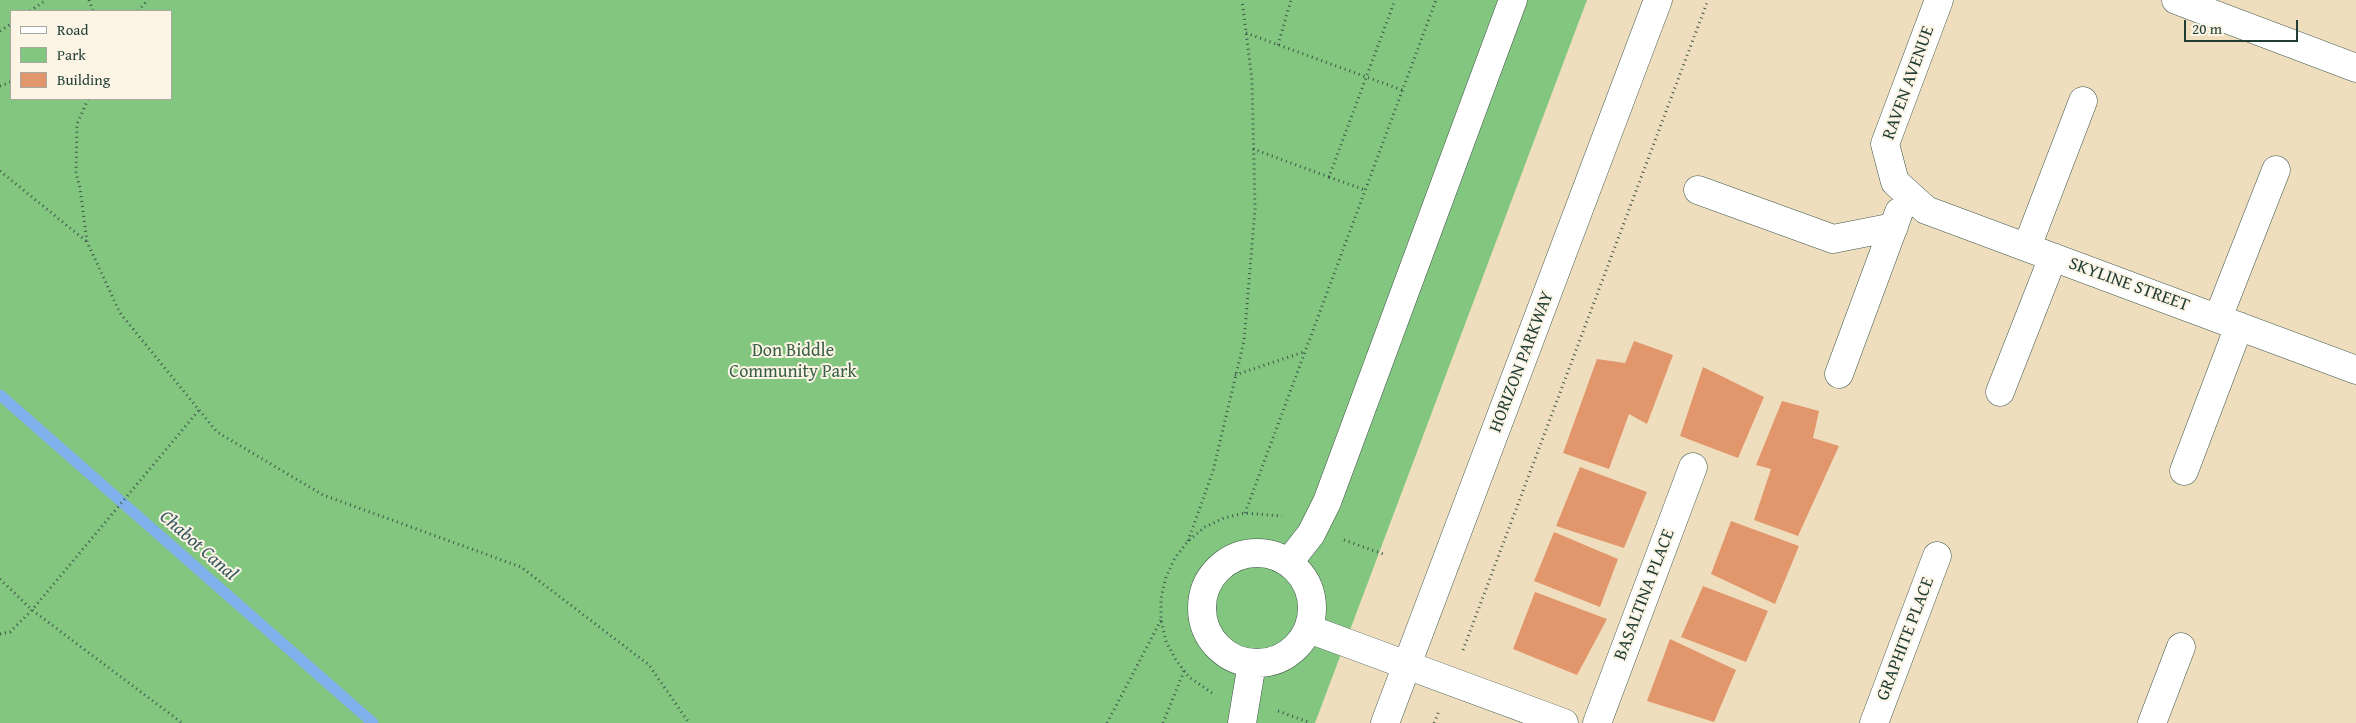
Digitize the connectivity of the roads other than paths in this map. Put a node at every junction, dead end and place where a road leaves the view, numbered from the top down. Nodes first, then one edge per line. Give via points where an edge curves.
1 (1513, 0) edge
2 (1658, 0) edge
3 (1939, 0) edge
4 (2176, 0) edge
5 (2356, 68) edge
6 (2083, 101) dead end
7 (2276, 170) dead end
8 (1698, 190) dead end
9 (1906, 192) junction
10 (1894, 226) junction
11 (2027, 247) junction
12 (2053, 257) junction
13 (2228, 322) junction
14 (2356, 370) edge
15 (1839, 374) dead end
16 (2000, 392) dead end
17 (1693, 467) dead end
18 (2184, 471) dead end
19 (1937, 556) dead end
20 (1289, 562) junction
21 (1309, 629) junction
22 (2180, 647) dead end
23 (1252, 664) junction
24 (1408, 664) junction
25 (1244, 713) edge
26 (1385, 723) edge
27 (1564, 723) edge
28 (1597, 723) edge
29 (1874, 723) edge
30 (2152, 723) edge

1 - 20 street via 1330,492 1315,528
2 - 24 street, HORIZON PARKWAY
3 - 9 street, RAVEN AVENUE via 1885,144 1895,182
4 - 5 street
6 - 11 street
7 - 13 street
8 - 10 street via 1832,239
9 - 10 street
9 - 11 street, SKYLINE STREET via 1926,210
10 - 15 street
11 - 12 street, SKYLINE STREET
12 - 13 street, SKYLINE STREET
12 - 16 street
13 - 14 street, SKYLINE STREET
13 - 18 street
17 - 28 street, BASALTINA PLACE
19 - 29 street, GRAPHITE PLACE
20 - 21 street via 1303,576 1310,593 1313,611
20 - 23 street via 1257,552 1239,556 1213,574 1205,588 1203,620 1208,635 1234,659
21 - 23 street via 1300,644 1286,656
21 - 24 street
22 - 30 street
23 - 25 street
24 - 26 street, HORIZON PARKWAY
24 - 27 street

